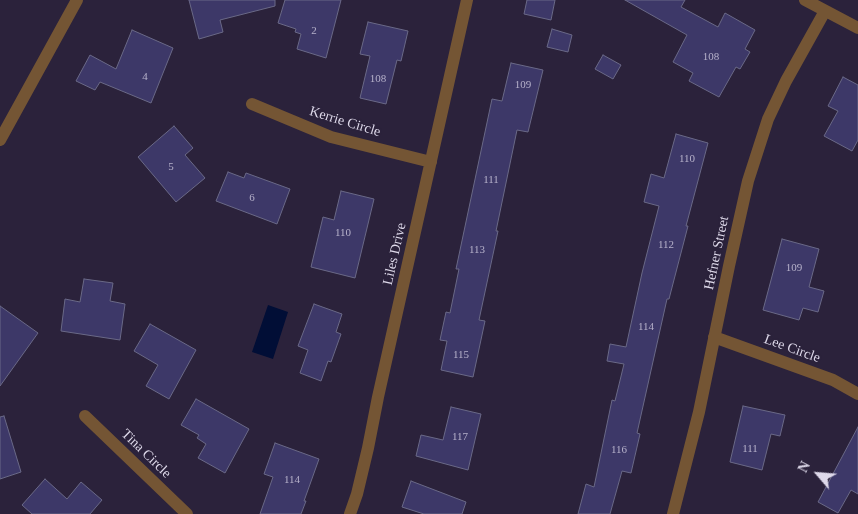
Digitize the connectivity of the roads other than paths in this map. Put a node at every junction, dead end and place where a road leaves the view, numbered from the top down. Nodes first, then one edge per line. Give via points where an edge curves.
1 (77, 0) edge
2 (468, 0) edge
3 (805, 0) edge
4 (825, 10) junction
5 (858, 28) edge
6 (252, 104) dead end
7 (0, 140) edge
8 (431, 162) junction
9 (714, 337) junction
10 (858, 394) edge
11 (85, 416) dead end
12 (187, 514) edge
13 (350, 514) edge
14 (673, 514) edge

1 - 7 street
2 - 8 street, Liles Drive
3 - 4 street
4 - 5 street
4 - 9 street, Hefner Street via 768,118 748,182
6 - 8 street, Kerrie Circle via 331,136
8 - 13 street, Liles Drive via 368,448
9 - 10 street, Lee Circle via 833,380
9 - 14 street, Hefner Street
11 - 12 street, Tina Circle

